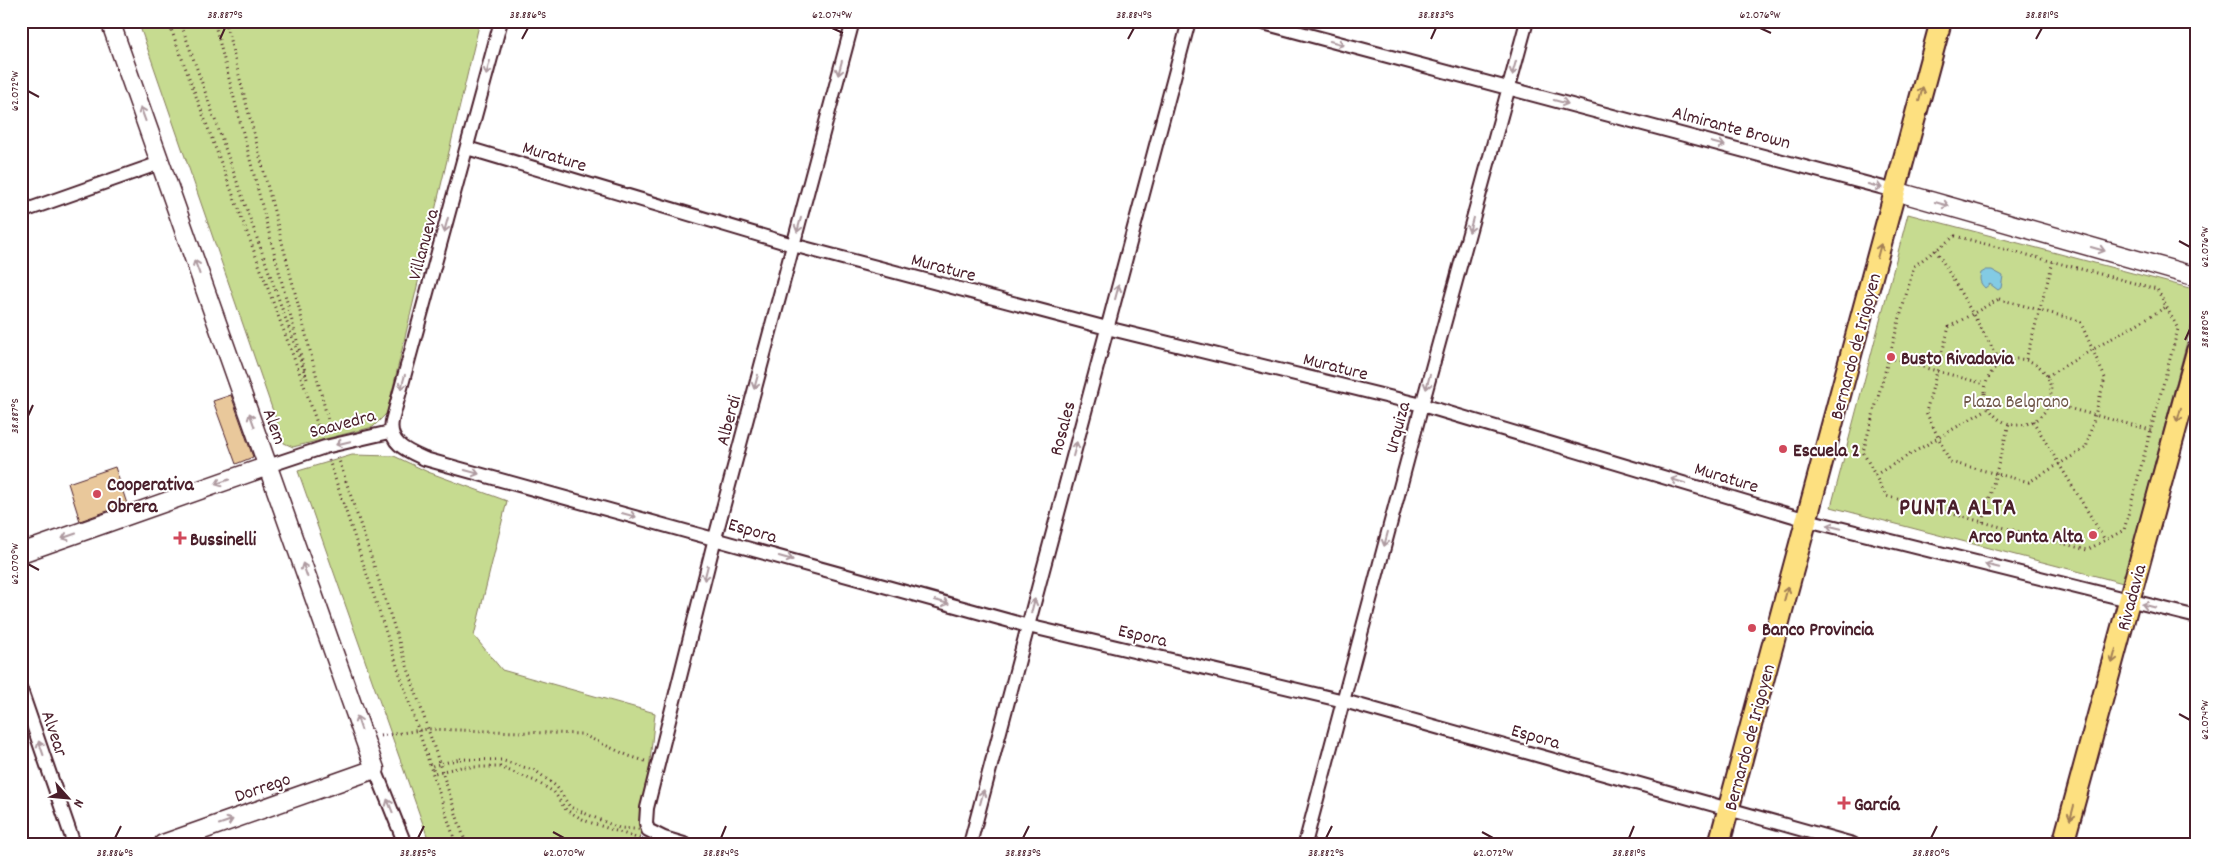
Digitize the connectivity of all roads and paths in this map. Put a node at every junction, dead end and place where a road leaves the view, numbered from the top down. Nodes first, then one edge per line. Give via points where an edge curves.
1 (110, 21) edge
2 (168, 21) edge
3 (180, 21) edge
4 (214, 21) edge
5 (500, 21) edge
6 (853, 21) edge
7 (1189, 21) edge
8 (1256, 21) edge
9 (1527, 21) edge
10 (1941, 21) edge
11 (1508, 88) junction
12 (467, 148) junction
13 (160, 163) junction
14 (1895, 191) junction
15 (21, 212) edge
16 (793, 245) junction
17 (1936, 250) junction
18 (2053, 262) junction
19 (2197, 277) edge
20 (2166, 307) junction
21 (2040, 310) junction
22 (1973, 313) junction
23 (1107, 328) junction
24 (2092, 350) junction
25 (2197, 351) edge
26 (1889, 358) junction
27 (2026, 359) junction
28 (2001, 363) junction
29 (1937, 371) junction
30 (2047, 376) junction
31 (1985, 384) junction
32 (2049, 402) junction
33 (1422, 405) junction
34 (1989, 408) junction
35 (2095, 415) junction
36 (2033, 421) junction
37 (2009, 424) junction
38 (2151, 430) junction
39 (390, 432) junction
40 (1938, 438) junction
41 (325, 447) junction
42 (2059, 464) junction
43 (268, 466) junction
44 (1996, 474) junction
45 (1876, 475) junction
46 (1806, 520) junction
47 (1983, 522) junction
48 (715, 538) junction
49 (2105, 540) junction
50 (21, 553) edge
51 (2129, 601) junction
52 (2197, 617) edge
53 (1028, 626) junction
54 (21, 690) edge
55 (1344, 701) junction
56 (418, 730) junction
57 (364, 738) junction
58 (658, 764) junction
59 (375, 769) junction
60 (1728, 809) junction
61 (648, 830) junction
62 (74, 844) edge
63 (163, 844) edge
64 (405, 844) edge
65 (456, 844) edge
66 (684, 844) edge
67 (970, 844) edge
68 (1305, 844) edge
69 (1719, 844) edge
70 (1853, 844) edge
71 (2063, 844) edge

13 -> 1 main road, Alem
2 - 41 path
3 - 4 path via 308,379
5 -> 12 street, Villanueva
6 -> 16 street, Alberdi
23 -> 7 street, Rosales
8 -> 11 street, Almirante Brown
9 -> 11 street, Urquiza
14 -> 10 main road, Bernardo de Irigoyen
11 -> 14 street, Almirante Brown
11 -> 33 street, Urquiza
12 - 16 street, Murature
12 -> 39 street, Villanueva
13 - 15 street
43 -> 13 main road, Alem
14 -> 19 main road, Almirante Brown
46 -> 14 main road, Bernardo de Irigoyen
16 - 23 street, Murature
16 -> 48 street, Alberdi
17 - 18 path via 1955,236
17 - 22 path
17 - 26 path via 1914,266
18 - 20 path via 2157,289
18 - 21 path
20 - 24 path
20 - 38 path via 2178,329
21 - 22 path via 1999,299
21 - 24 path via 2080,321
21 - 27 path
22 - 28 path
22 - 29 path via 1949,327
23 - 33 street, Murature
53 -> 23 street, Rosales
24 - 30 path
24 - 35 path via 2105,378
25 -> 51 main road, Rivadavia
26 - 29 path
26 - 45 path via 1863,452
27 - 28 path via 2009,359
27 - 30 path via 2041,367
28 - 31 path via 1990,372
29 - 31 path
29 - 40 path via 1926,412
30 - 32 path via 2051,387
31 - 34 path
32 - 35 path
32 - 36 path via 2040,417
46 -> 33 street, Murature
33 -> 55 street, Urquiza
34 - 37 path via 1999,420
34 - 40 path
35 - 38 path
35 - 42 path via 2086,448
36 - 37 path via 2020,426
36 - 42 path
37 - 44 path
38 - 49 path via 2124,530
39 -> 41 street, Saavedra
39 -> 48 street, Espora via 397,443 425,459
40 - 44 path via 1950,462
40 - 45 path
41 - 43 street, Saavedra
41 - 56 path
42 - 44 path via 2029,482
42 - 49 path
43 -> 50 main road, Saavedra
57 -> 43 main road, Alem
44 - 47 path
45 - 47 path via 1886,496
51 -> 46 street, Murature
60 -> 46 main road, Bernardo de Irigoyen
47 - 49 path via 2087,550
48 -> 53 street, Espora
48 -> 58 street, Alberdi
52 -> 51 street, Murature
51 -> 71 main road, Rivadavia
53 - 55 street, Espora
67 -> 53 street, Rosales
62 -> 54 street, Alvear
55 - 60 street, Espora
55 - 68 street, Urquiza
56 - 57 path
56 - 58 path via 581,734 629,756
56 - 65 path
57 - 59 main road, Alem
58 - 61 street, Alberdi via 647,808
63 -> 59 main road, Dorrego
64 -> 59 street, Alem
60 - 69 main road, Bernardo de Irigoyen
60 - 70 street, Espora
61 - 61 path via 618,828 587,816 570,807 557,787 536,771 501,760 460,759 432,766 434,773 461,767 500,767 554,792 566,810 586,821 643,840
61 - 66 street

